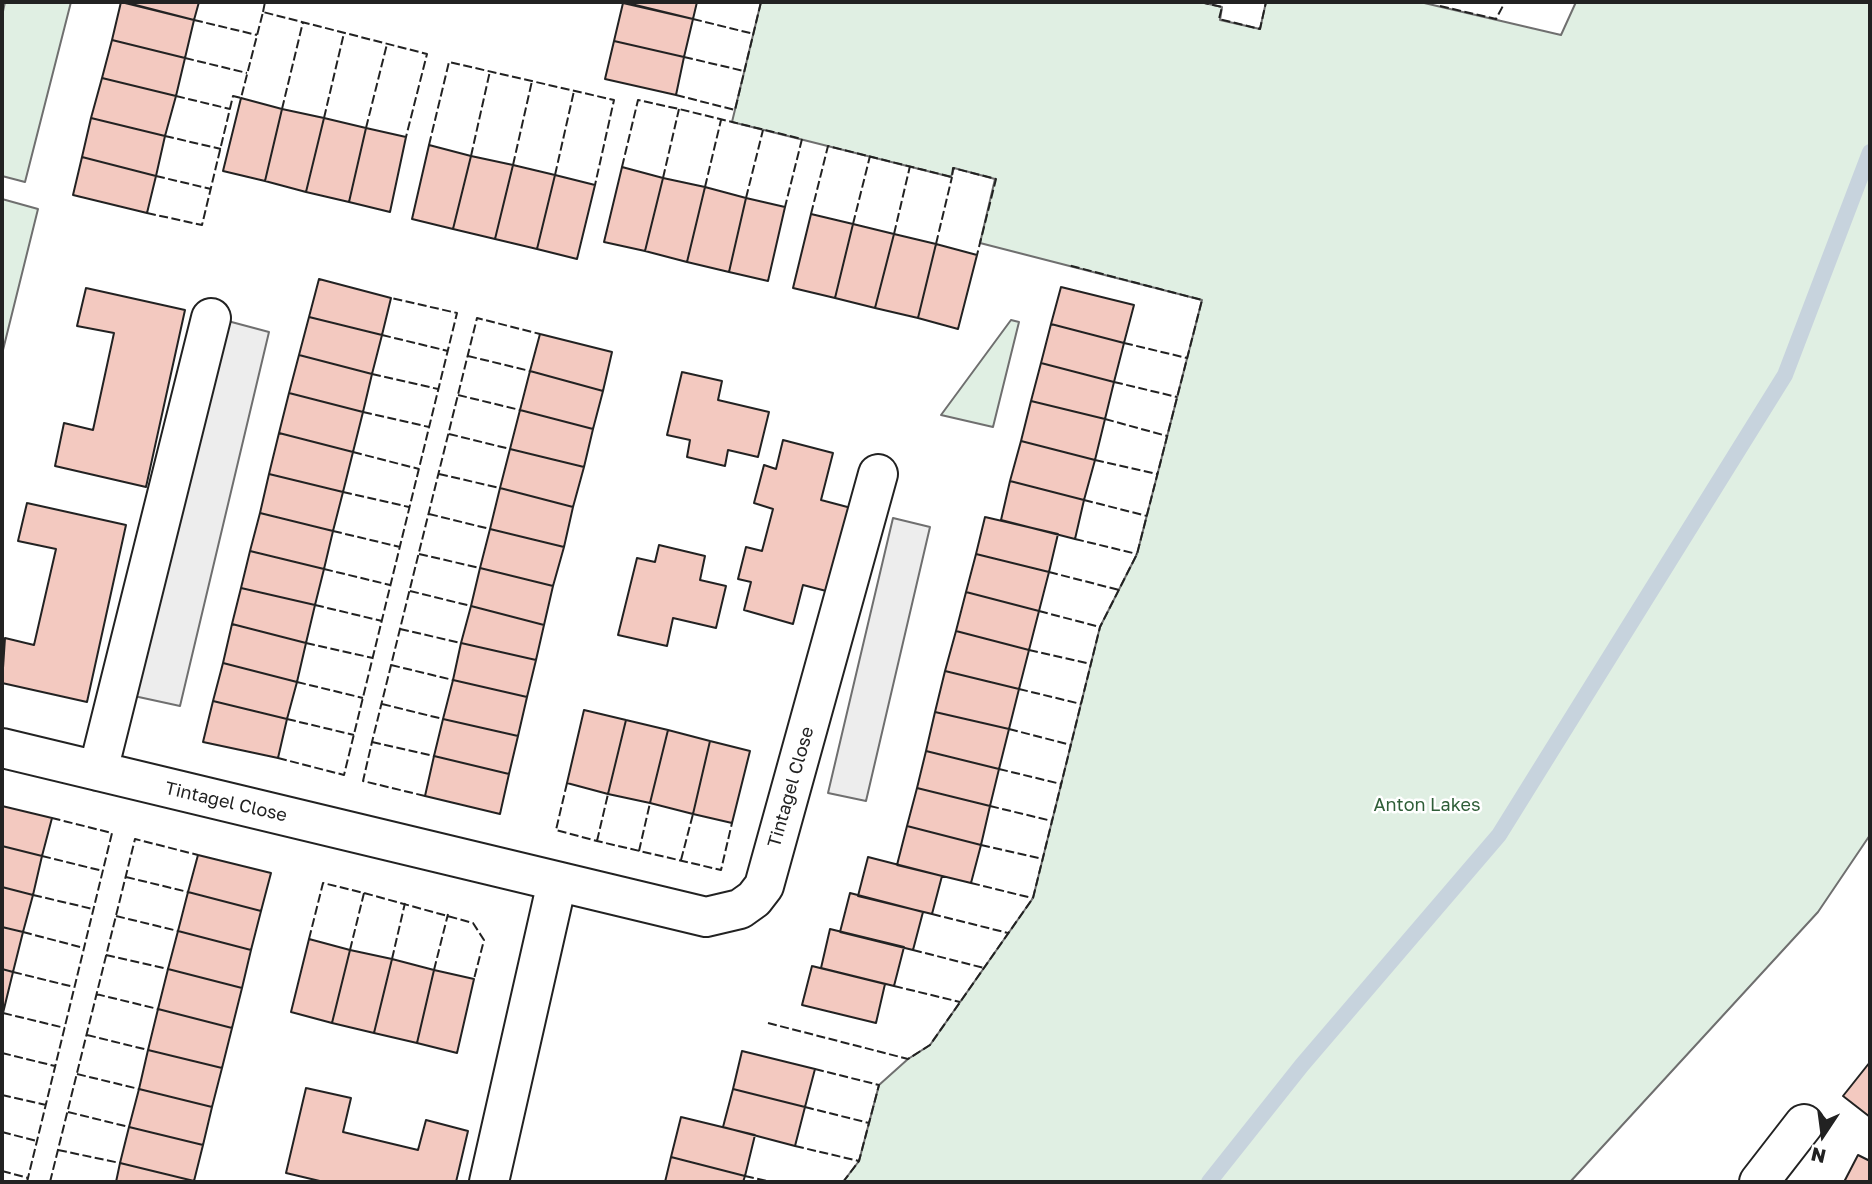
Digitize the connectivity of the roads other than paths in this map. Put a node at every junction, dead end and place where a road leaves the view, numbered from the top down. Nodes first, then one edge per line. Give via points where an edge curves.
1 (211, 318) dead end
2 (878, 474) dead end
3 (2, 748) edge
4 (98, 771) junction
5 (557, 882) junction
6 (1804, 1124) dead end
7 (489, 1182) edge
8 (1759, 1182) edge

1 - 4 street
2 - 5 street, Tintagel Close via 764,886 754,899 740,909 706,917
3 - 4 street, Tintagel Close
4 - 5 street, Tintagel Close
5 - 7 street
6 - 8 street

